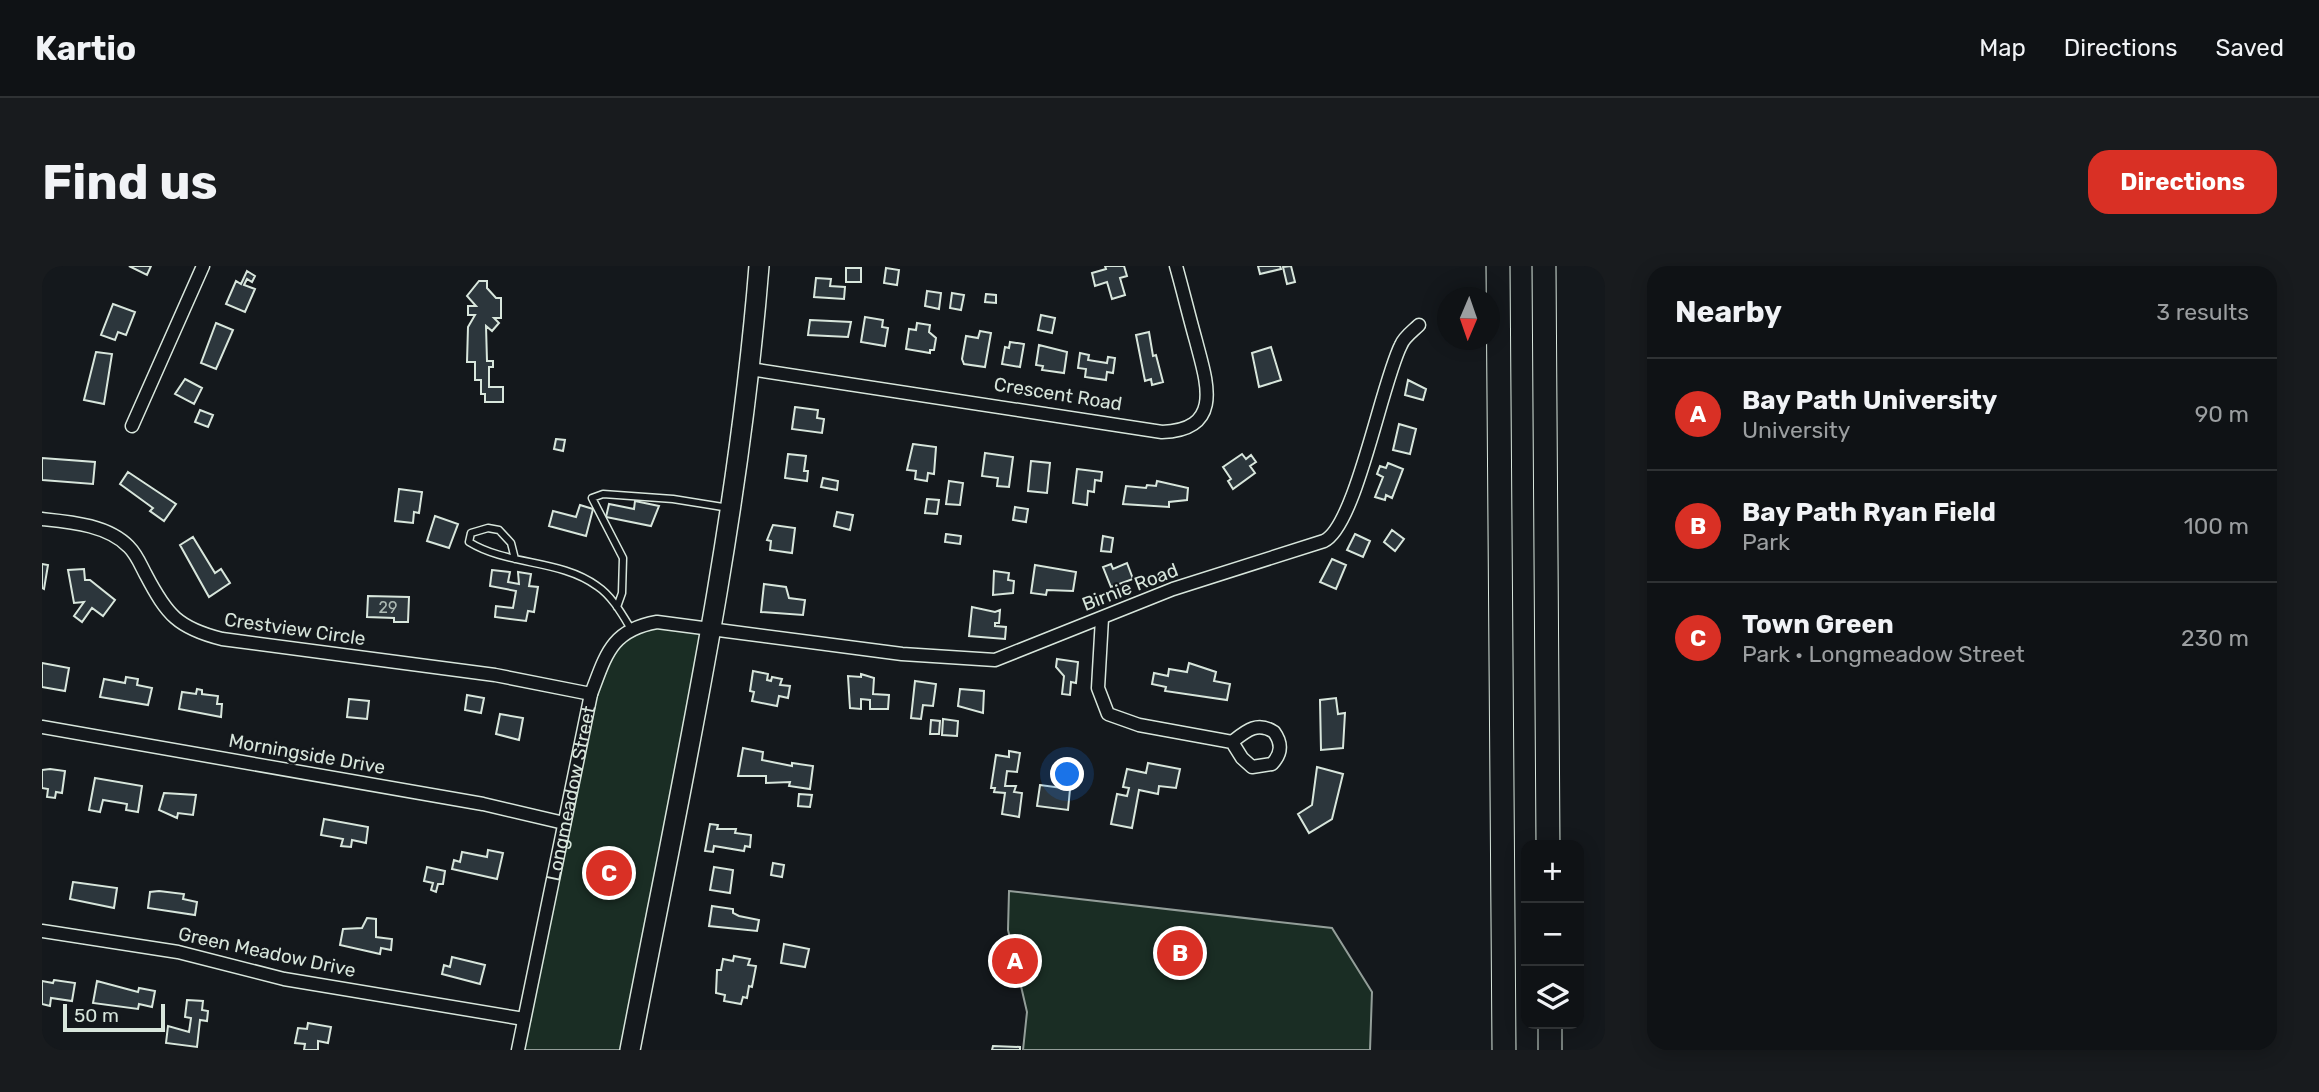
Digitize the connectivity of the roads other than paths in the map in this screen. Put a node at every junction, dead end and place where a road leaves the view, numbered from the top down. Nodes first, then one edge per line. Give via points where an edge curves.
1 (203, 266) edge
2 (759, 266) edge
3 (1176, 266) edge
4 (1498, 266) edge
5 (1544, 266) edge
6 (1419, 325) dead end
7 (750, 369) junction
8 (132, 426) dead end
9 (731, 508) junction
10 (42, 519) edge
11 (515, 559) junction
12 (617, 607) junction
13 (1102, 618) junction
14 (631, 629) junction
15 (711, 629) junction
16 (591, 694) junction
17 (42, 727) edge
18 (1232, 742) dead end
19 (564, 823) junction
20 (1548, 840) edge
21 (42, 931) edge
22 (524, 1020) junction
23 (1550, 1029) edge
24 (518, 1050) edge
25 (629, 1050) edge
26 (1504, 1050) edge
27 (1550, 1050) edge

1 - 8 street
2 - 7 main road
3 - 7 street, Crescent Road via 1206,373 1208,397 1201,416 1178,430 1162,432
4 - 26 highway
5 - 20 highway
6 - 13 street, Birnie Road via 1401,343 1360,473 1330,538 1173,589
7 - 9 main road
9 - 12 lane via 673,499 603,494 593,498 623,558
9 - 15 main road
10 - 16 street, Crestview Circle via 93,528 122,542 133,552 170,614 194,632 495,675
11 - 11 lane via 510,542 499,530 471,533 469,542 494,555
11 - 12 lane via 576,575 598,586
12 - 14 lane
13 - 15 street, Birnie Road via 1018,653 988,660
13 - 18 street via 1098,688 1108,714 1139,725
14 - 15 street via 657,621
14 - 16 street, Longmeadow Street via 607,652
15 - 25 main road
16 - 19 street, Longmeadow Street
17 - 19 street, Morningside Drive via 483,804
19 - 22 street, Longmeadow Street
21 - 22 street, Green Meadow Drive via 178,952 284,979
22 - 24 street, Longmeadow Street
23 - 27 highway

